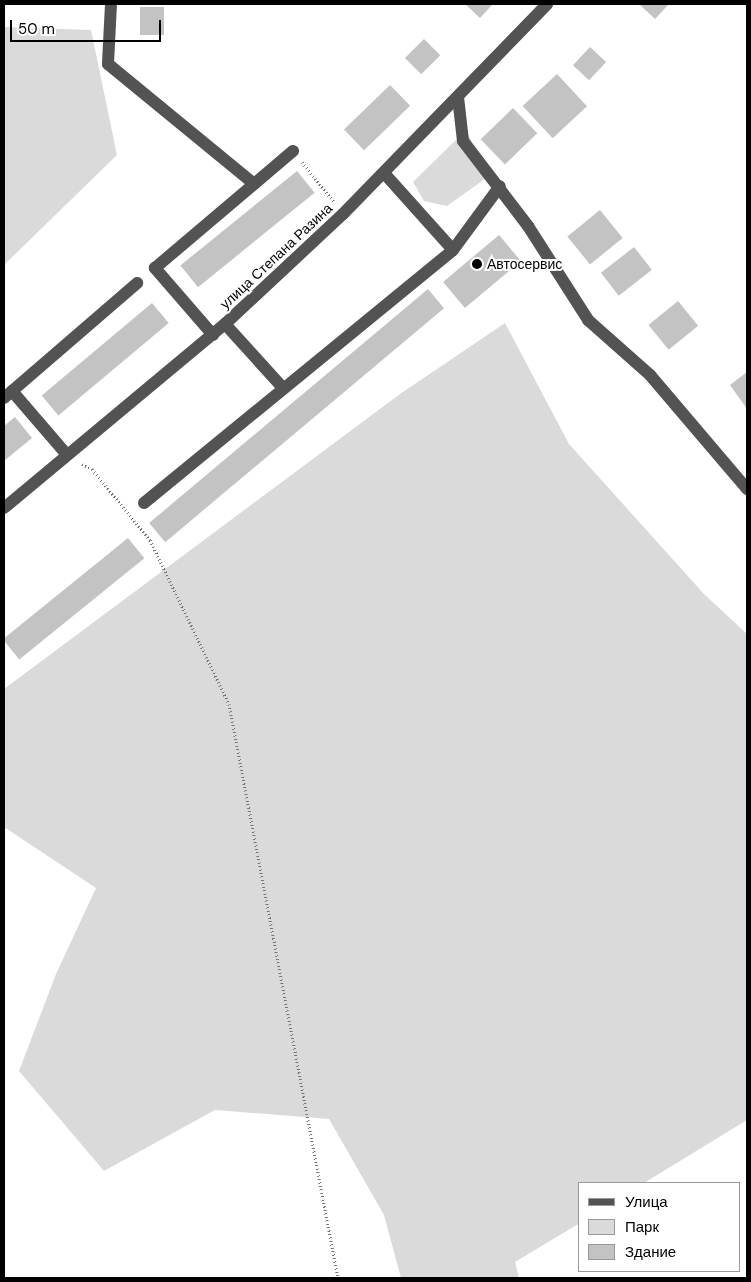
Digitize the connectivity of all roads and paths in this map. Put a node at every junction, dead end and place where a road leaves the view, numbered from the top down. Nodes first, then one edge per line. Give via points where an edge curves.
1 (112, 4) edge
2 (547, 4) edge
3 (458, 97) junction
4 (293, 151) joint
5 (384, 173) junction
6 (254, 184) junction
7 (500, 186) junction
8 (341, 196) dead end
9 (334, 202) junction
10 (327, 209) dead end
11 (453, 250) junction
12 (137, 283) dead end
13 (225, 324) junction
14 (213, 335) junction
15 (282, 388) junction
16 (8, 394) edge
17 (67, 455) junction
18 (747, 490) edge
19 (144, 503) dead end
20 (4, 508) edge
21 (338, 1278) edge

1 - 6 street via 108,64
2 - 3 street, улица Степана Разина
3 - 5 street, улица Степана Разина
3 - 7 street via 463,141
4 - 6 street
4 - 9 path
5 - 11 street
5 - 13 street, улица Степана Разина
6 - 14 street via 155,268
7 - 11 street
7 - 18 street via 588,320 650,375
8 - 9 path
9 - 10 path
11 - 15 street
12 - 16 street
13 - 14 street, улица Степана Разина
13 - 15 street
14 - 17 street, улица Степана Разина
15 - 19 street
16 - 17 street
17 - 20 street, улица Степана Разина
17 - 21 path via 92,469 150,540 229,704

